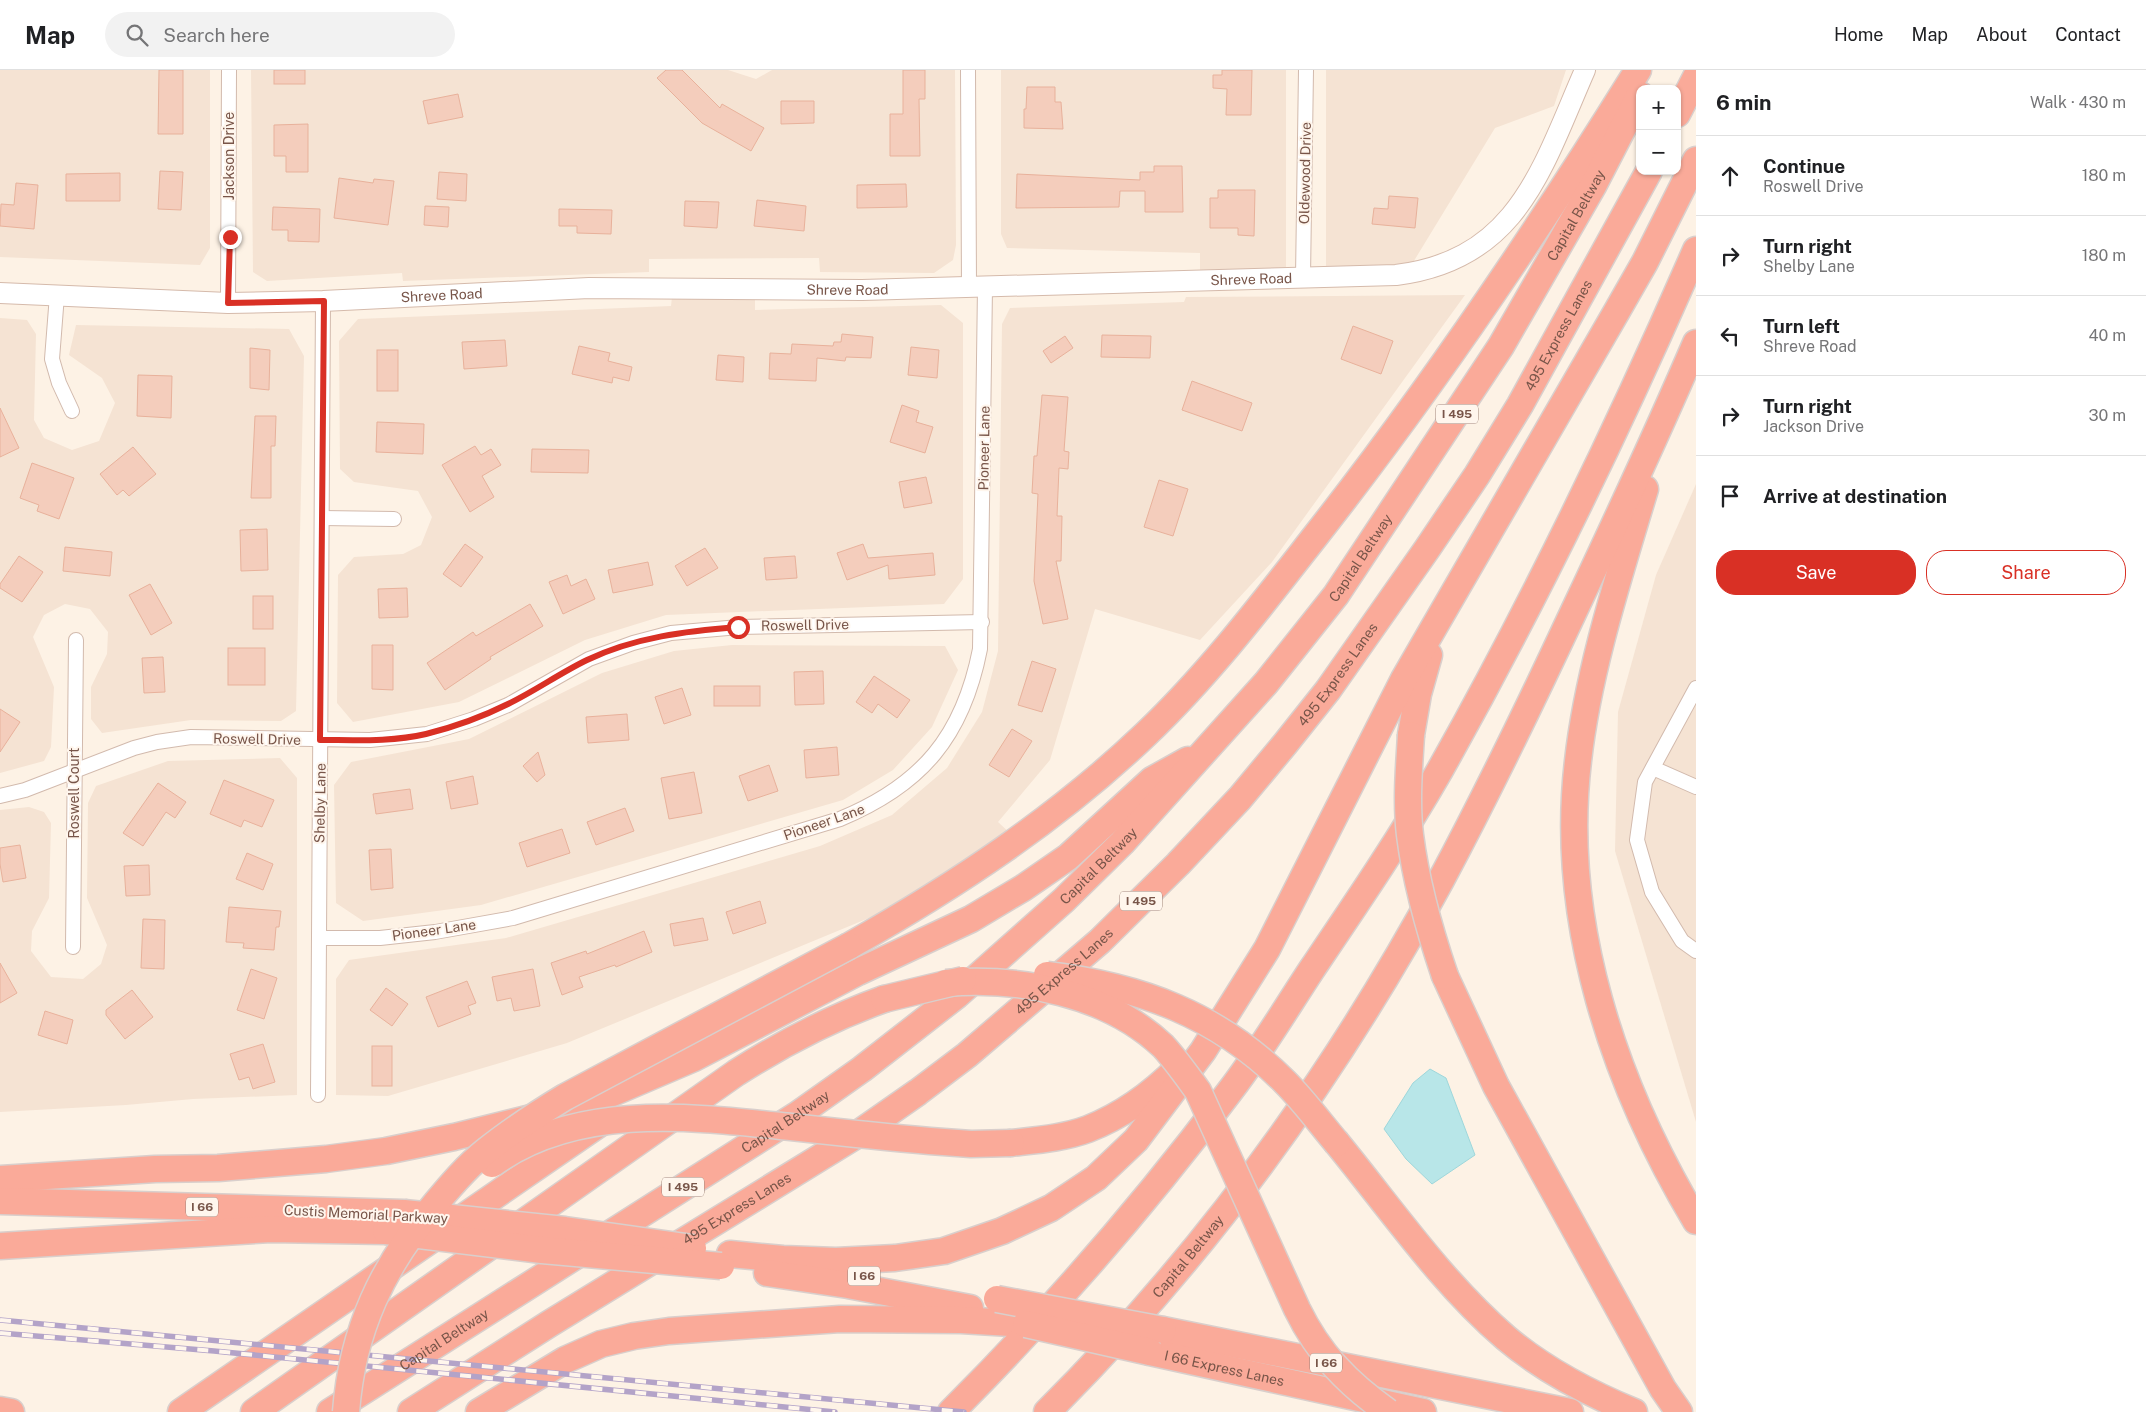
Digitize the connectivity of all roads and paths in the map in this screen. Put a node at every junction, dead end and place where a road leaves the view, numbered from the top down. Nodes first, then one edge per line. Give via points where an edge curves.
1 (229, 70) edge
2 (968, 70) edge
3 (1306, 70) edge
4 (1585, 70) edge
5 (1638, 70) edge
6 (1652, 70) edge
7 (1696, 77) edge
8 (1645, 85) edge
9 (1636, 104) edge
10 (1681, 106) edge
11 (1696, 160) edge
12 (1647, 175) edge
13 (1696, 250) edge
14 (1303, 277) junction
15 (977, 287) junction
16 (0, 293) edge
17 (57, 295) junction
18 (324, 301) junction
19 (228, 303) junction
20 (1696, 343) edge
21 (1677, 388) junction
22 (72, 411) dead end
23 (322, 518) junction
24 (394, 519) dead end
25 (1474, 556) junction
26 (982, 622) junction
27 (76, 640) dead end
28 (1696, 688) edge
29 (320, 740) junction
30 (1210, 747) junction
31 (1653, 768) junction
32 (74, 771) junction
33 (1696, 787) edge
34 (0, 796) edge
35 (318, 938) junction
36 (74, 947) dead end
37 (1696, 951) edge
38 (946, 983) junction
39 (1230, 1010) junction
40 (728, 1040) junction
41 (318, 1095) dead end
42 (0, 1179) edge
43 (0, 1201) edge
44 (0, 1212) edge
45 (404, 1221) junction
46 (1696, 1221) edge
47 (271, 1229) junction
48 (0, 1246) edge
49 (726, 1260) junction
50 (986, 1310) junction
51 (1157, 1341) junction
52 (954, 1408) edge
53 (0, 1410) edge
54 (11, 1412) edge
55 (181, 1412) edge
56 (254, 1412) edge
57 (330, 1412) edge
58 (346, 1412) edge
59 (411, 1412) edge
60 (479, 1412) edge
61 (1047, 1412) edge
62 (1388, 1412) edge
63 (1422, 1412) edge
64 (1570, 1412) edge
65 (1634, 1412) edge
66 (1678, 1412) edge

1 - 19 street, Jackson Drive
2 - 15 street, Pioneer Lane
3 - 14 street, Oldewood Drive
4 - 14 main road, Shreve Road via 1522,203 1487,241 1442,266 1419,272
5 - 45 highway, bridge via 1490,300 1394,435 1272,592 1206,671 1147,734 1055,811 954,884 848,946 564,1097 521,1124
6 - 8 highway
7 - 10 highway
9 - 30 highway, Capital Beltway / I 495 via 1530,297 1461,408 1336,595
11 - 25 highway via 1622,303
12 - 59 highway, 495 Express Lanes / I 495 via 1520,404 1428,549 1334,682 1285,744 1178,864 1100,941 967,1055 918,1092 822,1157
13 - 52 highway via 1585,494 1440,771 1372,881 1232,1090 1053,1306
14 - 15 main road, Shreve Road
15 - 18 main road, Shreve Road via 862,290 589,288
15 - 26 street, Pioneer Lane
16 - 17 main road, Shreve Road
17 - 19 main road, Shreve Road
17 - 22 street via 52,359
18 - 19 main road, Shreve Road
18 - 23 street, Shelby Lane
20 - 21 highway, Capital Beltway
21 - 46 highway via 1620,575 1587,704 1578,761 1574,865 1592,973 1613,1044 1656,1151
21 - 61 highway, Capital Beltway via 1475,815 1440,882 1359,1018 1267,1156 1229,1206 1165,1284
23 - 24 street
23 - 29 street, Shelby Lane
25 - 39 highway via 1404,679 1267,949
25 - 66 highway, bridge via 1428,660 1411,735 1410,833 1420,891 1444,976 1496,1086
26 - 29 street, Roswell Drive via 738,627 671,634 589,659 508,705 427,734 370,740
26 - 35 street, Pioneer Lane via 974,678 952,730 914,776 867,808 513,918 380,938
27 - 32 street, Roswell Court
28 - 31 street
29 - 32 street, Roswell Drive via 191,738 134,748
29 - 35 street, Shelby Lane
30 - 40 highway via 1152,780 1068,857 1023,888 971,918
30 - 57 highway, Capital Beltway / I 495 via 1122,843 1064,900 957,995 862,1069 797,1115
31 - 33 street
31 - 37 street via 1645,782 1637,840 1652,892 1682,941
32 - 34 street, Roswell Drive
32 - 36 street, Roswell Court
35 - 41 street, Shelby Lane
38 - 56 highway, bridge via 884,999 818,1026 736,1073
38 - 62 highway, bridge via 991,981 1063,993 1128,1020 1163,1047 1198,1091 1315,1342 1345,1377
38 - 65 highway, bridge via 996,975 1042,974 1121,987 1198,1017 1230,1037 1286,1083 1431,1260 1507,1339 1571,1383
39 - 45 highway, bridge via 1168,1078 1126,1110 1087,1129 1011,1144 970,1144 690,1118 588,1124 526,1144
39 - 49 highway via 1136,1140 1096,1178 1051,1208 944,1251 836,1261
40 - 42 highway via 662,1072 575,1107 386,1151 218,1168 155,1168
40 - 55 highway via 635,1100
43 - 45 highway, Custis Memorial Parkway / I 66
44 - 47 highway via 213,1221
45 - 47 highway
45 - 49 highway, Custis Memorial Parkway / I 66, bridge via 574,1231
45 - 58 highway, bridge via 394,1258 369,1305 356,1345
47 - 48 highway
49 - 50 highway, I 66
50 - 51 highway, I 66, bridge
50 - 51 highway, I 66 Express Lanes, bridge via 1026,1324
50 - 60 highway via 634,1336 600,1344 565,1360
51 - 63 highway, I 66 Express Lanes
51 - 64 highway, I 66
53 - 54 highway

